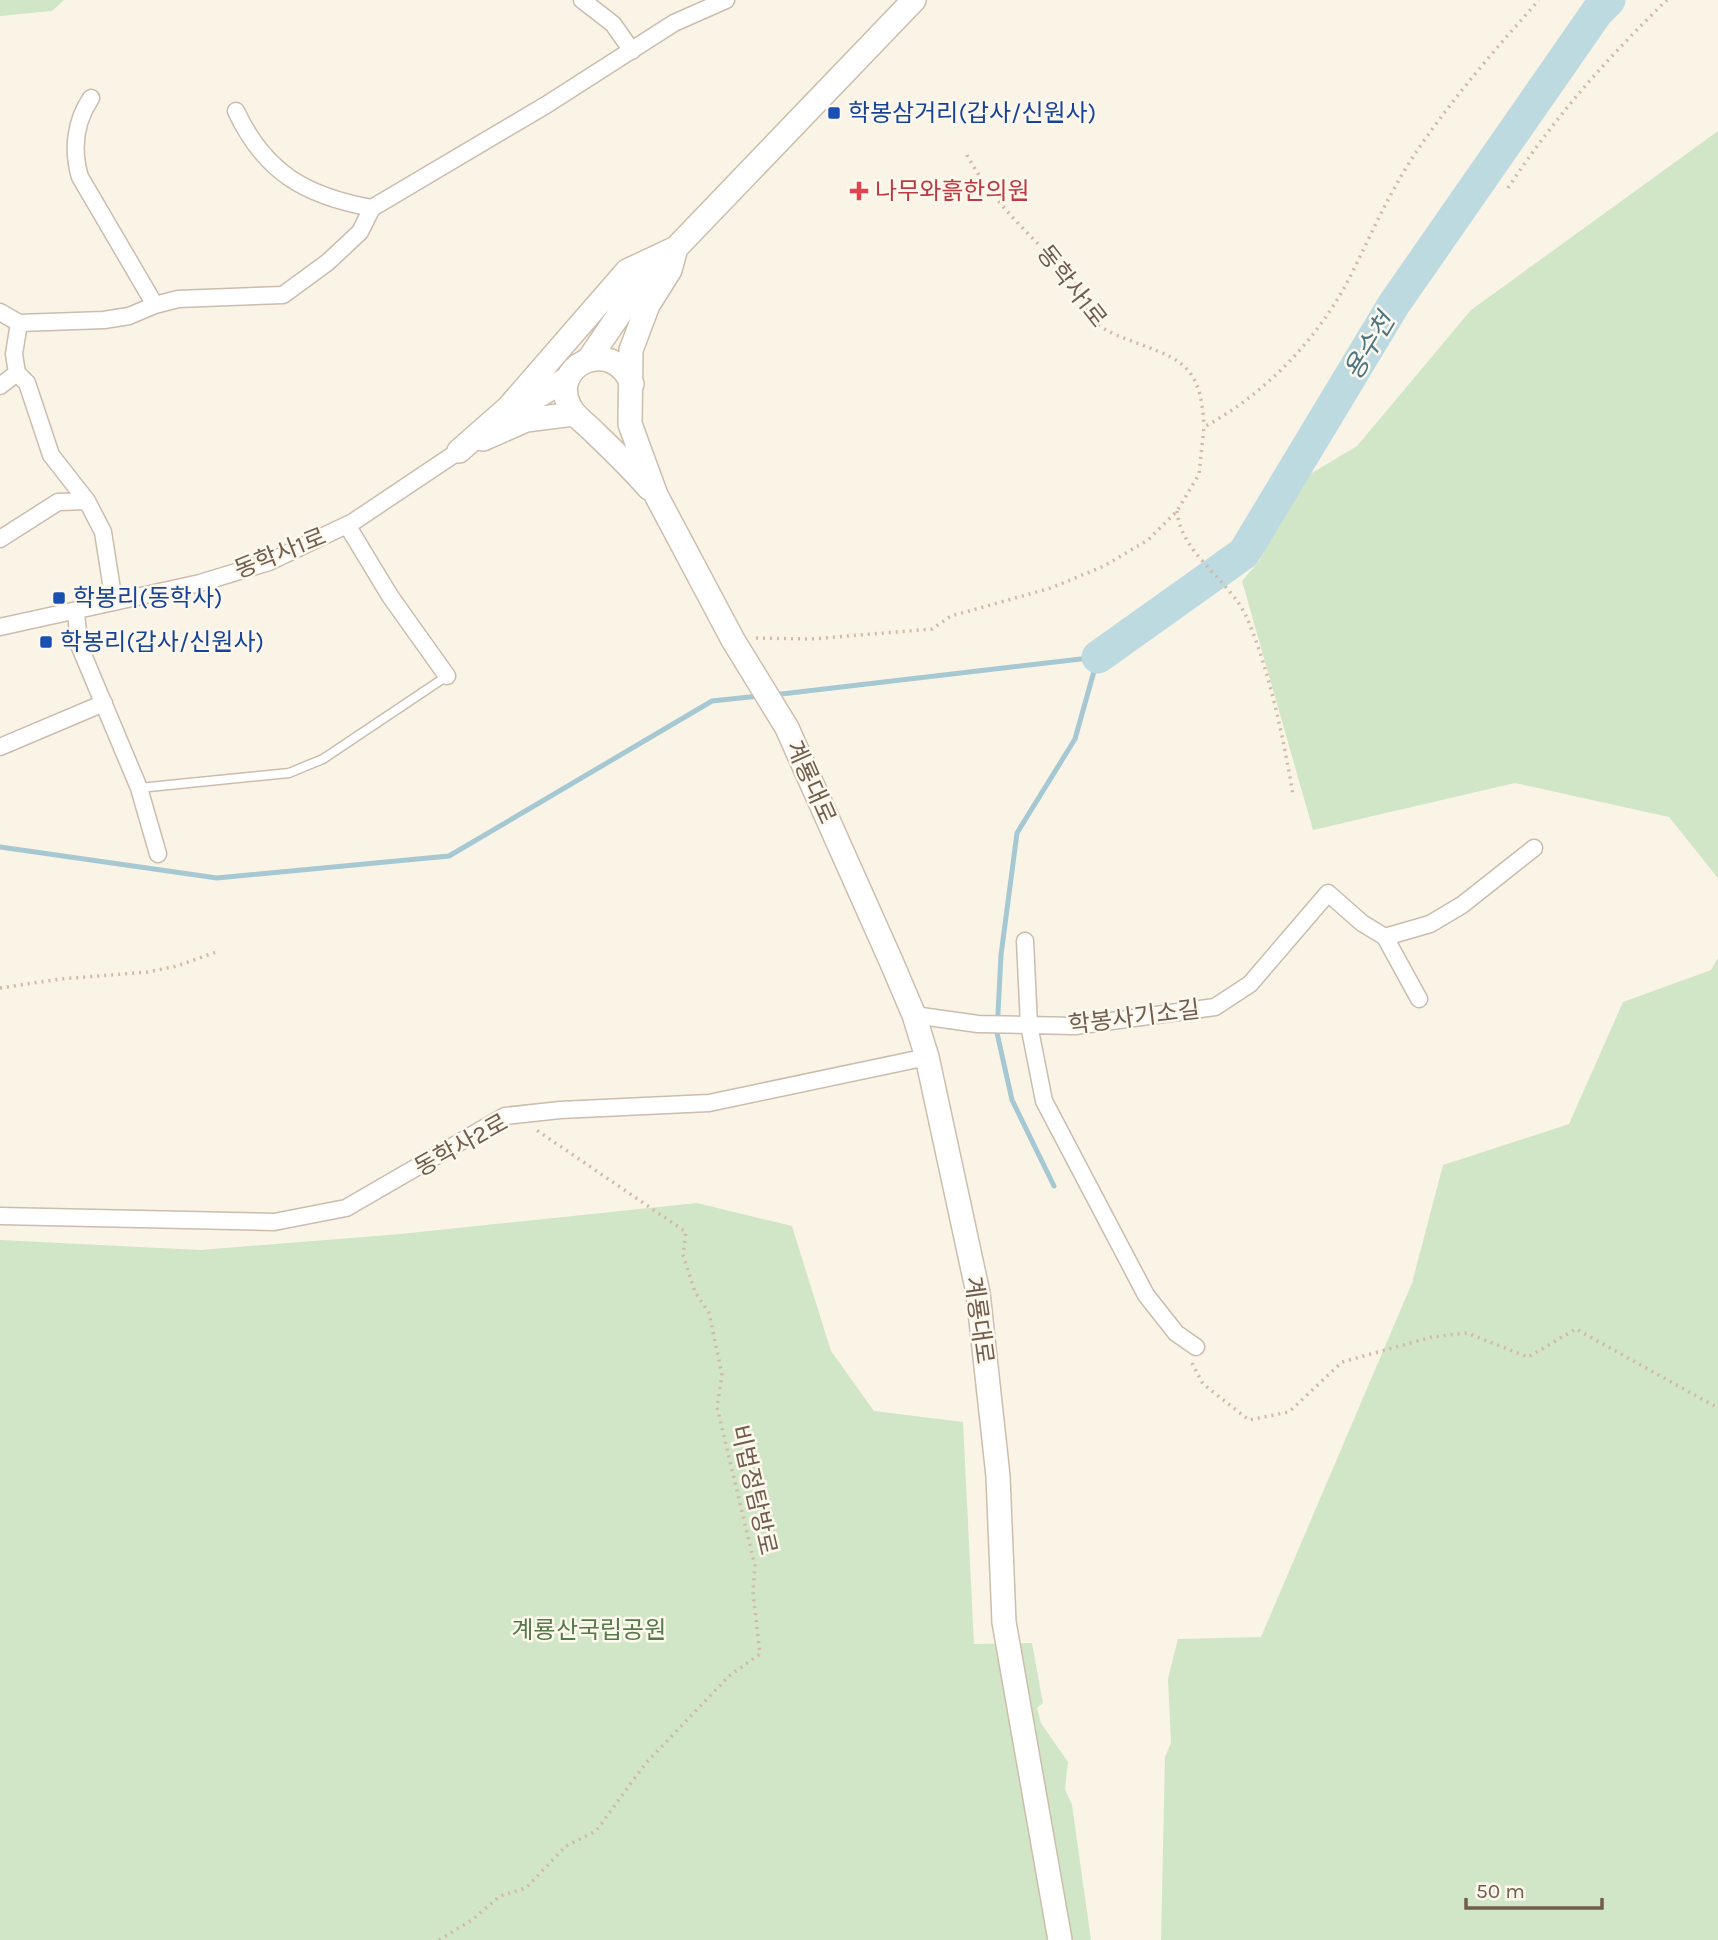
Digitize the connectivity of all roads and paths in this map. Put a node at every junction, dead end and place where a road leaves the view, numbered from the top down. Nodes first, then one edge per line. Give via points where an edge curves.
1 (582, 0) edge
2 (726, 0) edge
3 (914, 0) edge
4 (1539, 0) edge
5 (1667, 0) edge
6 (632, 51) junction
7 (91, 98) dead end
8 (236, 111) dead end
9 (967, 155) dead end
10 (1508, 188) dead end
11 (372, 208) junction
12 (668, 253) junction
13 (155, 305) junction
14 (0, 312) edge
15 (19, 323) junction
16 (589, 359) junction
17 (17, 373) junction
18 (568, 378) junction
19 (0, 386) edge
20 (631, 394) junction
21 (508, 408) junction
22 (578, 417) junction
23 (1204, 427) junction
24 (458, 451) junction
25 (656, 495) junction
26 (87, 501) junction
27 (1177, 511) junction
28 (347, 525) junction
29 (0, 539) edge
30 (114, 602) junction
31 (76, 612) junction
32 (0, 627) edge
33 (733, 640) junction
34 (447, 676) joint
35 (104, 703) junction
36 (0, 747) edge
37 (139, 788) junction
38 (1293, 795) dead end
39 (1534, 848) dead end
40 (158, 854) dead end
41 (1385, 937) junction
42 (1025, 941) dead end
43 (219, 950) dead end
44 (0, 988) edge
45 (1419, 999) dead end
46 (914, 1014) junction
47 (1029, 1026) junction
48 (927, 1057) junction
49 (523, 1114) junction
50 (0, 1216) edge
51 (1176, 1333) junction
52 (1196, 1347) dead end
53 (1718, 1408) edge
54 (439, 1940) edge
55 (1060, 1940) edge

1 - 6 street via 613,24
2 - 6 street via 674,23
3 - 12 street
4 - 23 path via 1421,145 1378,215 1352,274 1313,335 1269,384
5 - 10 path via 1613,52 1546,130
6 - 11 street
7 - 13 street via 82,111 74,158 80,177
8 - 11 street via 248,136 283,176 315,194
9 - 23 path, 동학사1로 via 999,202 1074,281 1084,295 1089,316 1110,333 1185,365 1203,396
11 - 13 street via 360,232 283,295 178,299
12 - 16 street via 624,304
12 - 20 street via 670,270 648,305 631,351
12 - 21 street via 627,271
13 - 15 street via 104,320
14 - 15 street
15 - 17 street via 14,354
16 - 18 street
16 - 20 street via 620,365
17 - 19 street
17 - 26 street via 27,383 51,454
18 - 21 street
18 - 22 street via 566,394
20 - 22 street via 615,421 593,425
20 - 25 street via 630,424
21 - 24 street
22 - 24 street via 526,420
22 - 25 street
23 - 27 path, 동학사1로 via 1199,474
24 - 28 street, 동학사1로
25 - 33 street
26 - 29 street via 58,502
26 - 30 street via 103,532
27 - 33 path, 동학사1로 via 1147,540 1104,566 1051,588 951,616 932,629
27 - 38 path via 1184,534 1246,616 1286,753
28 - 30 street, 동학사1로 via 269,562
28 - 34 street
30 - 31 street, 동학사1로
31 - 32 street, 동학사1로
31 - 35 street via 79,645
33 - 46 street, 계룡대로 via 787,729
34 - 37 lane via 323,759 289,773
35 - 36 street
35 - 37 street
37 - 40 street
39 - 41 street via 1462,905 1430,924
41 - 45 street, 학봉사기소길
41 - 47 street, 학봉사기소길 via 1328,894 1250,985 1215,1007 1075,1026
42 - 47 street
43 - 44 path via 148,972
46 - 47 street, 학봉사기소길
46 - 48 street, 계룡대로
47 - 51 street via 1044,1101 1146,1294
48 - 49 street, 동학사2로 via 709,1103
48 - 55 street, 계룡대로 via 978,1293 998,1476 1004,1622
49 - 50 street, 동학사2로 via 505,1116 346,1208 322,1213 274,1222
49 - 54 path, 비법정탐방로 via 539,1134 686,1232 683,1255 695,1292 709,1313 722,1375 717,1407 755,1566 760,1654 729,1676 645,1764 596,1831 566,1846 526,1888 500,1896
51 - 52 street
51 - 53 path via 1203,1384 1249,1420 1289,1412 1342,1362 1419,1340 1466,1333 1528,1357 1576,1329

